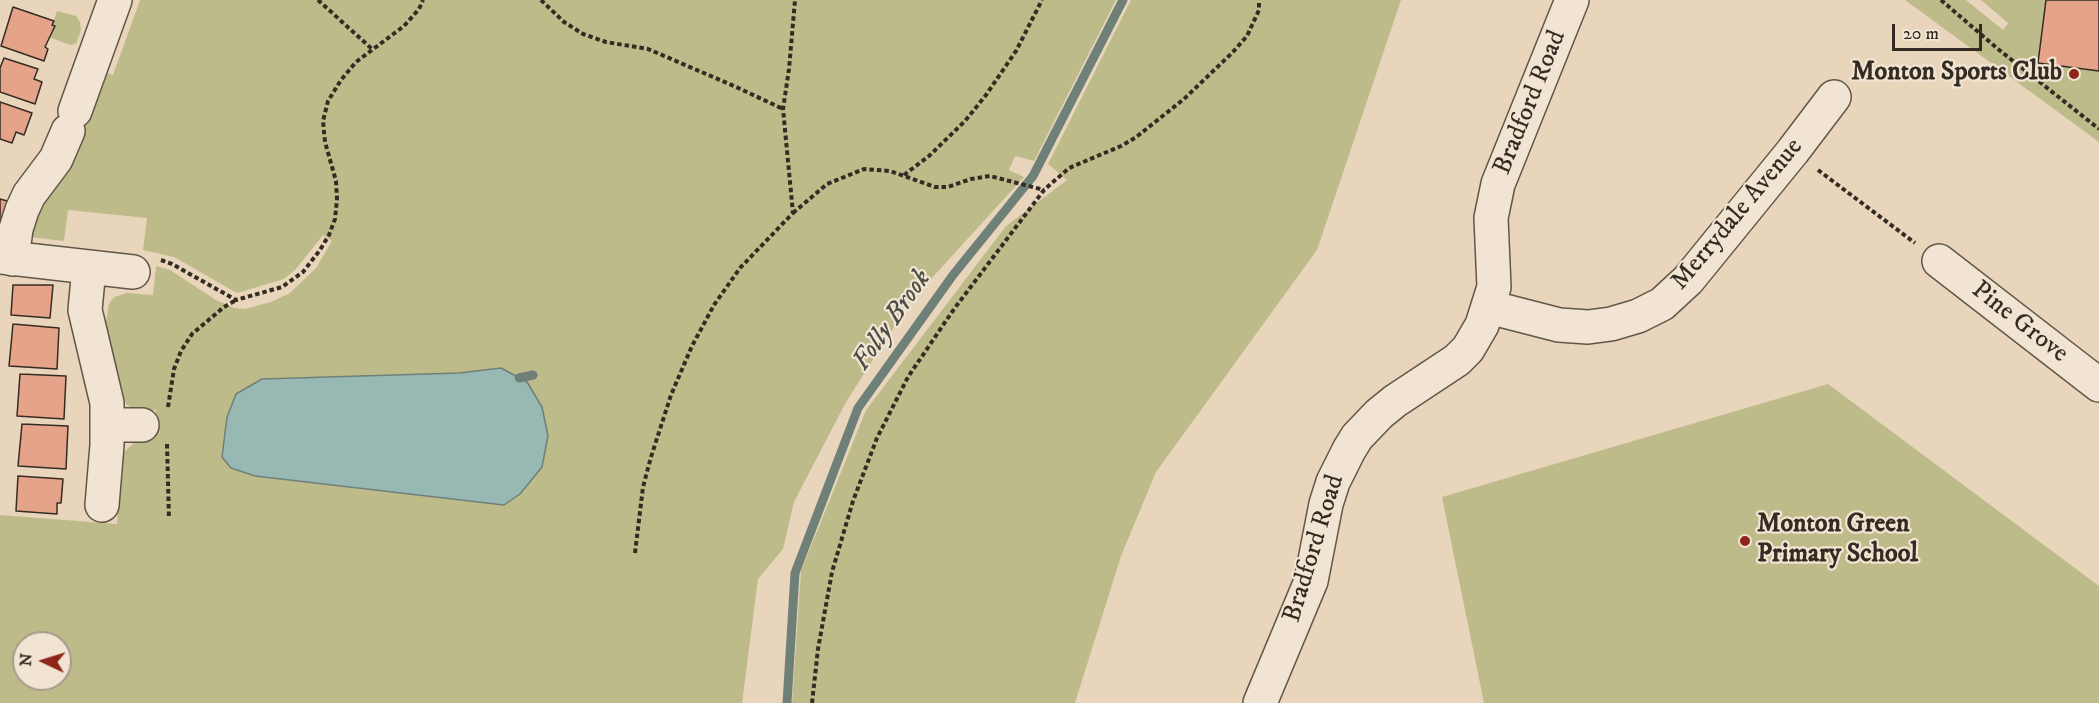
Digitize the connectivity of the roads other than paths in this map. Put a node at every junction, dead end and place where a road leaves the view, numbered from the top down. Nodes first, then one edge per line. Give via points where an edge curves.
1 (1572, 0) edge
2 (112, 1) edge
3 (1834, 97) dead end
4 (6, 258) edge
5 (1939, 261) road end
6 (89, 268) junction
7 (133, 272) road end
8 (1489, 307) junction
9 (2099, 384) edge
10 (107, 425) junction
11 (159, 427) road end
12 (102, 505) dead end
13 (1260, 703) edge

1 - 8 street, Bradford Road via 1498,184 1491,218 1494,287
2 - 4 street via 56,159 29,195
3 - 8 street, Merrydale Avenue via 1688,280 1662,304 1638,316 1588,327 1559,325
4 - 6 street
5 - 9 street, Pine Grove
6 - 7 street
6 - 10 street via 86,310 107,403
8 - 13 street, Bradford Road via 1475,338 1457,360 1378,414 1349,450 1326,504 1311,581
10 - 11 street
10 - 12 street

